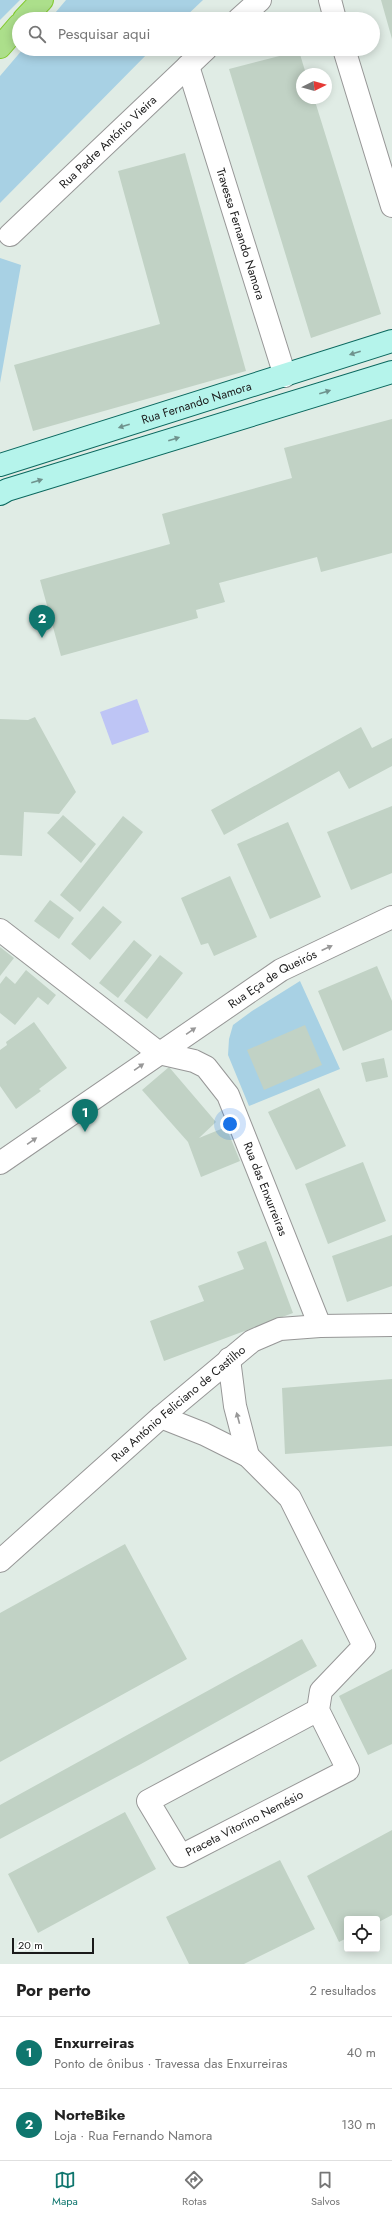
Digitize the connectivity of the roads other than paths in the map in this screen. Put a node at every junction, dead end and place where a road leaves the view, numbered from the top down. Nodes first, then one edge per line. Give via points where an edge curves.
1 (42, 0) edge
2 (260, 0) edge
3 (330, 0) edge
4 (31, 12) edge
5 (247, 12) edge
6 (333, 12) edge
7 (12, 33) edge
8 (0, 47) edge
9 (199, 56) edge
10 (346, 56) edge
11 (188, 66) junction
12 (392, 206) edge
13 (10, 235) dead end
14 (392, 341) edge
15 (392, 372) edge
16 (284, 376) junction
17 (292, 402) junction
18 (0, 464) edge
19 (0, 494) edge
20 (392, 917) edge
21 (0, 930) edge
22 (159, 1053) junction
23 (0, 1163) edge
24 (392, 1325) edge
25 (320, 1326) junction
26 (229, 1359) junction
27 (161, 1417) junction
28 (248, 1456) junction
29 (0, 1561) edge
30 (318, 1710) junction

1 - 4 highway
2 - 5 street
3 - 6 street
7 - 8 highway
9 - 11 street, Rua Padre António Vieira
10 - 12 street
11 - 13 street, Rua Padre António Vieira
11 - 16 street, Travessa Fernando Namora
14 -> 16 main road, Rua Fernando Namora
17 -> 15 main road
16 - 17 main road, Travessa Fernando Namora
16 -> 18 main road, Rua Fernando Namora
19 -> 17 main road
22 -> 20 street, Rua Eça de Queirós via 280,970
21 - 22 street, Rua das Enxurreiras
23 -> 22 street, Rua Eça de Queirós
22 - 25 street, Rua das Enxurreiras via 194,1061 206,1068 228,1095
24 - 25 street, Rua António Feliciano de Castilho
25 - 26 street, Rua António Feliciano de Castilho via 280,1329 252,1341
26 - 27 street, Rua António Feliciano de Castilho
28 -> 26 street via 235,1406
27 - 28 street via 204,1434
27 - 29 street, Rua António Feliciano de Castilho
28 - 30 street via 290,1498 364,1646 321,1691
30 - 30 street, Praceta Vitorino Nemésio via 148,1800 181,1856 348,1770

